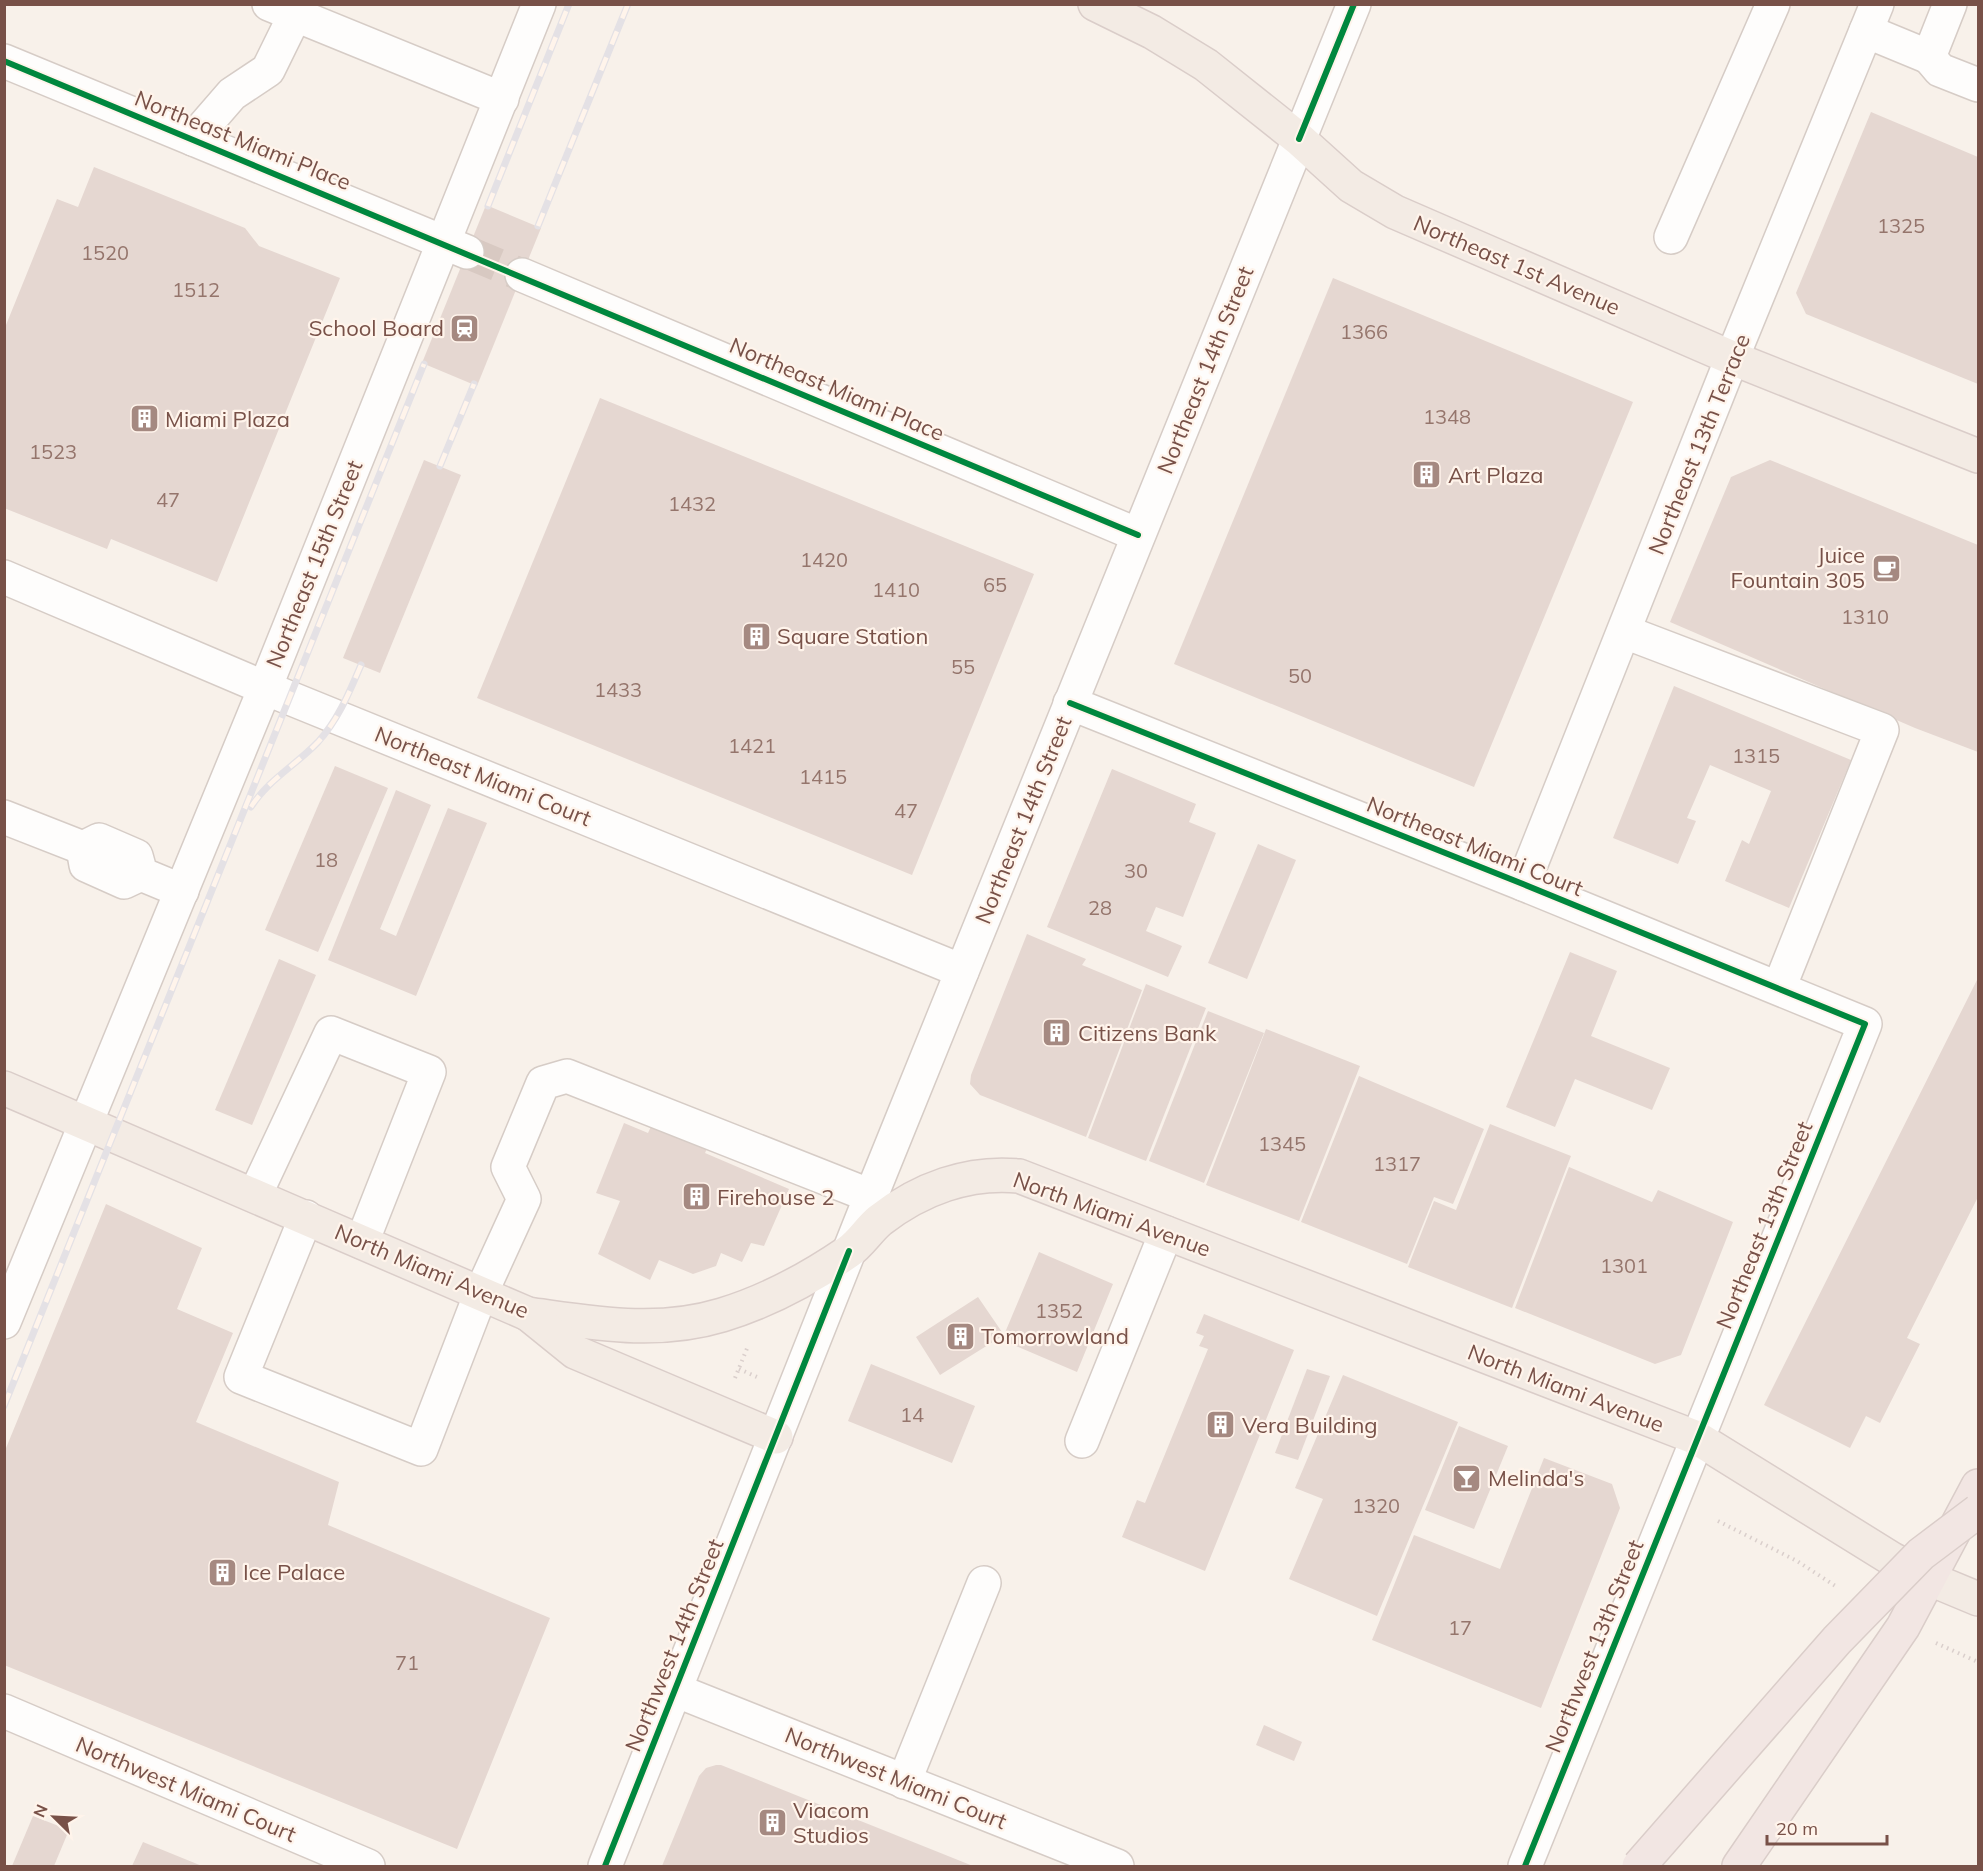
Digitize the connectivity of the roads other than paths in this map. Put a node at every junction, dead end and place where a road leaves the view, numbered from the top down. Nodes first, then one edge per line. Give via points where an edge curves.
1 (539, 4) edge
2 (1095, 4) edge
3 (1354, 4) edge
4 (1773, 4) edge
5 (1950, 4) edge
6 (281, 11) edge
7 (1874, 11) edge
8 (1929, 57) junction
9 (4, 61) edge
10 (1978, 85) edge
11 (502, 99) junction
12 (193, 139) junction
13 (1299, 139) junction
14 (1671, 237) dead end
15 (455, 247) junction
16 (522, 275) tunnel mouth
17 (1732, 358) junction
18 (1978, 456) edge
19 (1138, 535) junction
20 (4, 577) edge
21 (1624, 632) junction
22 (265, 688) junction
23 (1070, 703) junction
24 (4, 817) edge
25 (1522, 884) junction
26 (182, 891) junction
27 (962, 971) junction
28 (1779, 988) junction
29 (1865, 1024) joint
30 (4, 1088) edge
31 (87, 1122) junction
32 (255, 1195) junction
33 (871, 1196) junction
34 (306, 1217) junction
35 (1166, 1233) junction
36 (362, 1242) junction
37 (849, 1251) junction
38 (481, 1293) junction
39 (528, 1314) junction
40 (4, 1322) edge
41 (776, 1437) junction
42 (1697, 1438) junction
43 (1082, 1441) dead end
44 (1978, 1486) edge
45 (1978, 1512) edge
46 (1930, 1579) junction
47 (984, 1583) dead end
48 (1978, 1599) edge
49 (675, 1690) junction
50 (4, 1712) edge
51 (904, 1782) junction
52 (368, 1866) edge
53 (605, 1866) edge
54 (1117, 1866) edge
55 (1525, 1866) edge
56 (1639, 1866) edge
57 (1739, 1866) edge

1 - 11 street, Northeast 15th Street
2 - 13 main road, Northeast 1st Avenue via 1206,65
3 - 13 street, Northeast 14th Street
4 - 14 street
5 - 8 street
6 - 11 street
6 - 12 street via 268,70 232,94
7 - 8 street
7 - 17 street, Northeast 13th Terrace
8 - 10 street via 1940,70
9 - 12 street, Northeast Miami Place
11 - 15 street, Northeast 15th Street
12 - 15 street, Northeast Miami Place
13 - 17 main road, Northeast 1st Avenue via 1351,186 1395,212
13 - 19 street, Northeast 14th Street
15 - 22 street, Northeast 15th Street
16 - 19 street, Northeast Miami Place
17 - 18 main road, Northeast 1st Avenue
17 - 21 street, Northeast 13th Terrace
19 - 23 street, Northeast 14th Street
20 - 22 street, Northeast Miami Court
21 - 25 street, Northeast 13th Terrace
21 - 28 street via 1882,730
22 - 26 street, Northeast 15th Street
22 - 27 street, Northeast Miami Court
23 - 25 street, Northeast Miami Court
23 - 27 street, Northeast 14th Street
24 - 26 street via 82,849 99,840 136,856 141,874
25 - 28 street, Northeast Miami Court
26 - 31 street, Northeast 15th Street
27 - 33 street, Northeast 14th Street
28 - 29 street, Northeast Miami Court
29 - 42 street, Northeast 13th Street
30 - 31 main road, North Miami Avenue
31 - 32 main road, North Miami Avenue
31 - 40 street, Northeast 15th Street
32 - 34 main road, North Miami Avenue
32 - 36 street via 331,1033 429,1072
33 - 37 street, Northeast 14th Street
33 - 38 street via 567,1076 543,1083 508,1167 524,1199
34 - 36 main road, North Miami Avenue
34 - 38 street via 241,1377 421,1449
35 - 37 main road, North Miami Avenue via 1019,1176 1000,1174 954,1180 924,1192 880,1221
35 - 42 main road, North Miami Avenue
35 - 43 street
36 - 38 main road, North Miami Avenue
37 - 39 main road, North Miami Avenue via 768,1297 721,1316 650,1328
37 - 41 street, Northeast 14th Street
38 - 39 main road, North Miami Avenue
39 - 41 main road via 575,1352
41 - 49 street, Northwest 14th Street
42 - 46 main road, North Miami Avenue
42 - 55 street, Northwest 13th Street
44 - 46 highway
45 - 56 highway, bridge via 1921,1554 1838,1640
46 - 48 main road, North Miami Avenue
46 - 57 highway via 1903,1627
47 - 51 street
49 - 51 street, Northwest Miami Court
49 - 53 street, Northwest 14th Street
50 - 52 street, Northwest Miami Court
51 - 54 street, Northwest Miami Court

